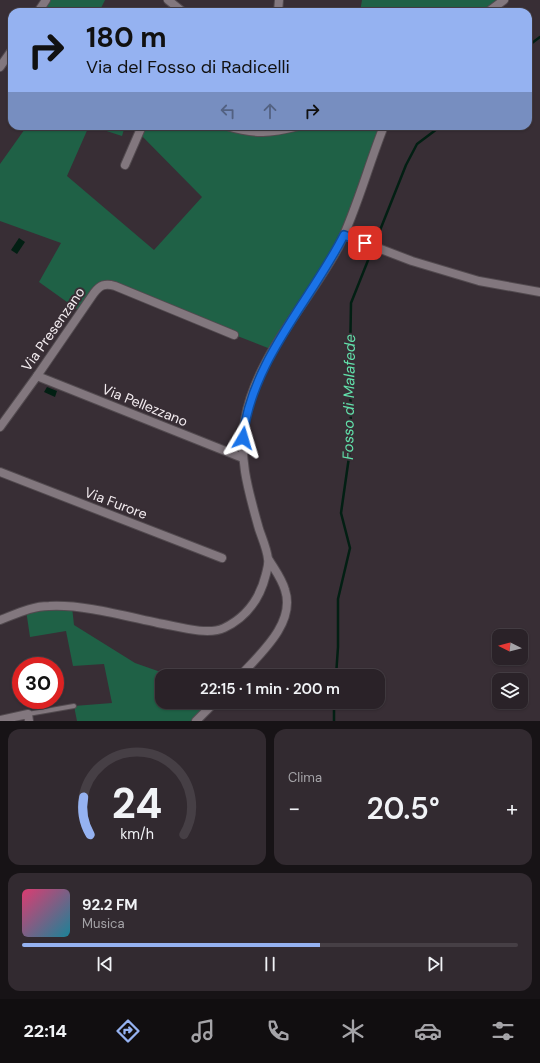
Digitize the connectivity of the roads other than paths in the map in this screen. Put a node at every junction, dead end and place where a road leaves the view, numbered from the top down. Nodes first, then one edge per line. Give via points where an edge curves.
1 (168, 0) edge
2 (504, 0) edge
3 (180, 7) edge
4 (493, 8) edge
5 (8, 56) edge
6 (0, 67) edge
7 (140, 130) edge
8 (244, 130) edge
9 (282, 130) edge
10 (383, 130) edge
11 (125, 165) dead end
12 (344, 235) junction
13 (540, 292) edge
14 (234, 335) dead end
15 (37, 376) junction
16 (0, 427) edge
17 (243, 458) junction
18 (0, 472) edge
19 (222, 558) dead end
20 (268, 560) junction
21 (0, 620) edge
22 (247, 669) edge
23 (74, 706) dead end
24 (208, 709) edge
25 (29, 718) edge
26 (0, 720) edge
27 (196, 721) edge

1 - 3 street
2 - 4 street
5 - 6 street
7 - 11 street
8 - 9 street via 257,133
10 - 12 street
12 - 13 street via 412,261 479,281
12 - 17 street via 326,268 273,350 256,385 245,420
14 - 15 street, Via Presenzano via 104,284 94,293
15 - 16 street, Via Presenzano
15 - 17 street, Via Pellezzano
17 - 20 street via 247,487
18 - 19 street, Via Furore
20 - 21 street via 262,588 253,605 219,630 187,628 57,606 21,611
20 - 22 street via 286,590 287,603 272,642
23 - 25 lane
24 - 27 street
25 - 26 street

